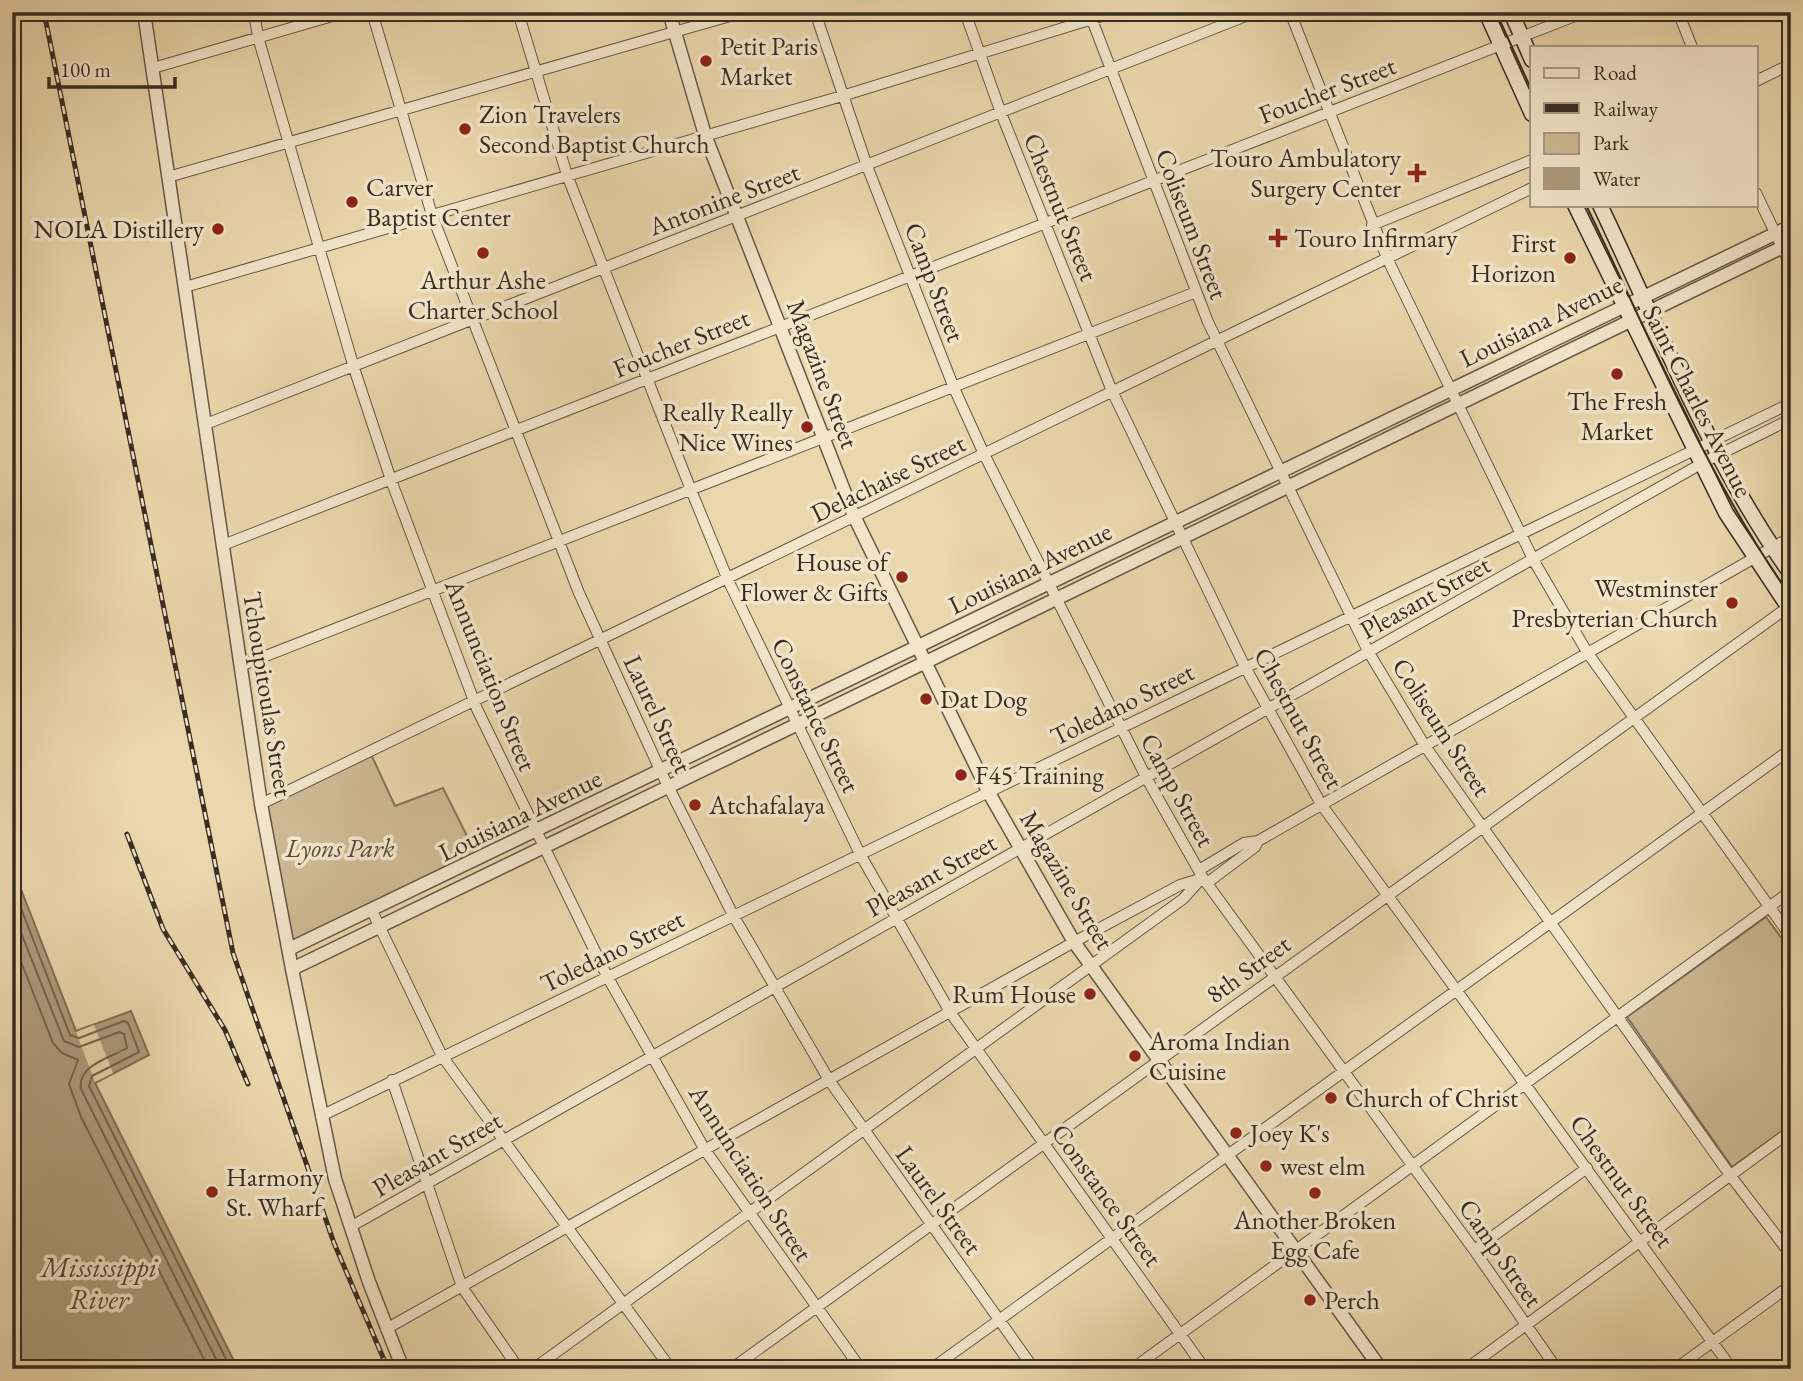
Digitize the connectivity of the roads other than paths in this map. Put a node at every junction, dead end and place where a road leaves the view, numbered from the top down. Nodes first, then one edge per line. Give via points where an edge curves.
1 (144, 12) edge
2 (254, 12) edge
3 (346, 12) edge
4 (372, 12) edge
5 (518, 12) edge
6 (669, 12) edge
7 (744, 12) edge
8 (814, 12) edge
9 (965, 12) edge
10 (1115, 12) edge
11 (1256, 12) edge
12 (1290, 12) edge
13 (1486, 12) edge
14 (1511, 12) edge
15 (1585, 12) edge
16 (1678, 12) edge
17 (1090, 16) edge
18 (674, 32) junction
19 (258, 37) junction
20 (1521, 37) junction
21 (1500, 46) junction
22 (1692, 46) edge
23 (978, 53) junction
24 (1530, 56) edge
25 (1791, 64) edge
26 (153, 68) junction
27 (1109, 70) junction
28 (536, 72) junction
29 (1758, 80) edge
30 (842, 96) junction
31 (1530, 110) edge
32 (400, 111) junction
33 (1327, 112) junction
34 (1000, 113) junction
35 (705, 135) junction
36 (289, 143) junction
37 (1530, 161) edge
38 (867, 166) junction
39 (567, 175) junction
40 (168, 177) junction
41 (1153, 179) junction
42 (1530, 189) edge
43 (1758, 197) edge
44 (1575, 206) edge
45 (1600, 206) edge
46 (432, 215) junction
47 (737, 216) junction
48 (1044, 223) junction
49 (1372, 225) junction
50 (1791, 226) edge
51 (1775, 234) junction
52 (1786, 245) edge
53 (318, 249) junction
54 (1737, 252) junction
55 (1387, 258) junction
56 (1745, 266) junction
57 (1791, 266) edge
58 (604, 269) junction
59 (911, 277) junction
60 (185, 287) junction
61 (1196, 292) junction
62 (1643, 297) junction
63 (1624, 306) junction
64 (1650, 312) junction
65 (473, 321) junction
66 (1631, 322) junction
67 (780, 327) junction
68 (1089, 334) junction
69 (1216, 341) junction
70 (1545, 344) junction
71 (1553, 359) junction
72 (354, 368) junction
73 (648, 379) junction
74 (954, 388) junction
75 (1450, 390) junction
76 (1112, 391) junction
77 (1791, 403) edge
78 (1457, 405) junction
79 (1791, 419) edge
80 (206, 424) junction
81 (515, 430) junction
82 (823, 437) junction
83 (1716, 449) junction
84 (984, 454) junction
85 (1698, 458) junction
86 (1280, 473) junction
87 (391, 480) junction
88 (1286, 487) junction
89 (691, 490) junction
90 (854, 516) junction
91 (1175, 523) junction
92 (1519, 534) junction
93 (1791, 537) edge
94 (1182, 538) junction
95 (559, 543) junction
96 (223, 545) junction
97 (1772, 548) junction
98 (1754, 559) junction
99 (1534, 561) junction
100 (1791, 574) edge
101 (728, 580) junction
102 (1048, 584) junction
103 (433, 591) junction
104 (1056, 600) junction
105 (1790, 608) edge
106 (1350, 616) junction
107 (599, 640) junction
108 (918, 648) junction
109 (1368, 651) junction
110 (1587, 653) junction
111 (926, 664) junction
112 (240, 666) junction
113 (1245, 667) junction
114 (855, 679) junction
115 (863, 694) junction
116 (475, 701) junction
117 (1269, 709) junction
118 (791, 710) junction
119 (1634, 717) junction
120 (798, 724) junction
121 (1120, 729) junction
122 (1424, 746) junction
123 (1791, 749) edge
124 (662, 772) junction
125 (1147, 779) junction
126 (669, 787) junction
127 (989, 793) junction
128 (261, 804) junction
129 (1321, 804) junction
130 (1701, 812) junction
131 (1482, 828) junction
132 (537, 832) junction
133 (544, 848) junction
134 (1020, 850) junction
135 (860, 854) junction
136 (1203, 877) junction
137 (1791, 891) edge
138 (1389, 895) junction
139 (1770, 907) junction
140 (372, 911) junction
141 (733, 915) junction
142 (897, 919) junction
143 (1550, 923) junction
144 (380, 928) junction
145 (1791, 937) edge
146 (1074, 942) junction
147 (289, 949) junction
148 (1090, 965) junction
149 (292, 969) junction
150 (607, 976) junction
151 (1274, 976) junction
152 (774, 989) junction
153 (1457, 990) junction
154 (950, 1012) junction
155 (1619, 1016) junction
156 (976, 1050) junction
157 (442, 1056) junction
158 (652, 1057) junction
159 (1159, 1059) junction
160 (1345, 1072) junction
161 (392, 1080) junction
162 (829, 1080) junction
163 (1526, 1084) junction
164 (321, 1116) junction
165 (864, 1130) junction
166 (1791, 1131) edge
167 (503, 1140) junction
168 (1044, 1143) junction
169 (705, 1150) junction
170 (1227, 1156) junction
171 (1413, 1166) junction
172 (1587, 1168) junction
173 (1730, 1175) junction
174 (428, 1183) junction
175 (748, 1213) junction
176 (932, 1225) junction
177 (350, 1227) junction
178 (568, 1227) junction
179 (1112, 1237) junction
180 (1641, 1243) junction
181 (1295, 1250) junction
182 (1474, 1250) junction
183 (1791, 1255) edge
184 (1791, 1285) edge
185 (462, 1286) junction
186 (623, 1304) junction
187 (816, 1307) junction
188 (999, 1318) junction
189 (1526, 1325) junction
190 (386, 1329) junction
191 (1180, 1334) junction
192 (1712, 1342) junction
193 (403, 1369) edge
194 (519, 1369) edge
195 (533, 1369) edge
196 (671, 1369) edge
197 (731, 1369) edge
198 (861, 1369) edge
199 (931, 1369) edge
200 (1034, 1369) edge
201 (1132, 1369) edge
202 (1205, 1369) edge
203 (1381, 1369) edge
204 (1466, 1369) edge
205 (1557, 1369) edge
206 (1675, 1369) edge
207 (1732, 1369) edge

1 - 26 street, Tchoupitoulas Street
2 - 19 street, Annunciation Street
3 - 19 street
4 - 32 street, Laurel Street
5 - 28 street, Constance Street
6 - 18 street, Magazine Street
7 - 18 street
8 - 30 street, Camp Street
9 - 23 street, Chestnut Street
10 - 17 street
11 - 27 street, Antonine Street
12 - 33 street
13 - 21 main road
14 - 20 main road
15 - 20 street, Foucher Street
16 - 22 street
17 - 23 street
17 - 27 street, Coliseum Street
18 - 28 street
18 - 35 street, Magazine Street
19 - 26 street
19 - 36 street, Annunciation Street
20 - 21 street, Foucher Street
20 - 24 main road
21 - 31 main road
21 - 33 street, Foucher Street
23 - 30 street
23 - 34 street, Chestnut Street
25 - 29 street
26 - 40 street, Tchoupitoulas Street
27 - 34 street, Antonine Street
27 - 41 street, Coliseum Street
28 - 32 street
28 - 39 street, Constance Street
30 - 35 street
30 - 38 street, Camp Street
32 - 36 street
32 - 46 street, Laurel Street
33 - 41 street, Foucher Street
33 - 49 street
34 - 38 street, Antonine Street
34 - 48 street, Chestnut Street
35 - 39 street
35 - 47 street, Magazine Street
36 - 40 street
36 - 53 street, Annunciation Street
37 - 49 street
38 - 47 street, Antonine Street
38 - 59 street, Camp Street
39 - 46 street
39 - 58 street, Constance Street
40 - 60 street, Tchoupitoulas Street
41 - 48 street, Foucher Street
41 - 61 street, Coliseum Street
42 - 55 street, Delachaise Street
43 - 51 street
44 - 63 main road, Saint Charles Avenue
45 - 62 main road, Saint Charles Avenue
46 - 53 street
46 - 65 street, Laurel Street
47 - 58 street, Antonine Street
47 - 67 street, Magazine Street
48 - 59 street, Foucher Street
48 - 68 street, Chestnut Street
49 - 55 street
50 - 51 street, Louisiana Avenue
51 - 52 street
51 - 54 street, Louisiana Avenue
52 - 56 street, Louisiana Avenue
52 - 57 street
53 - 60 street
53 - 72 street, Annunciation Street
54 - 56 street
54 - 62 street, Louisiana Avenue
55 - 69 street, Delachaise Street
55 - 75 street
56 - 64 street, Louisiana Avenue
58 - 65 street, Antonine Street
58 - 73 street, Constance Street
59 - 67 street, Foucher Street
59 - 74 street, Camp Street
60 - 80 street, Tchoupitoulas Street
61 - 68 street
61 - 69 street, Coliseum Street
62 - 63 street, Louisiana Avenue
62 - 64 main road, Saint Charles Avenue
63 - 66 main road, Saint Charles Avenue
63 - 70 street, Louisiana Avenue
64 - 66 street, Louisiana Avenue
64 - 83 main road, Saint Charles Avenue
65 - 72 street, Antonine Street
65 - 81 street, Laurel Street
66 - 71 street, Louisiana Avenue
66 - 85 main road, Saint Charles Avenue
67 - 73 street, Foucher Street
67 - 82 street, Magazine Street
68 - 74 street
68 - 76 street, Chestnut Street
69 - 76 street, Delachaise Street
69 - 86 street, Coliseum Street
70 - 71 street
70 - 75 street, Louisiana Avenue
71 - 78 street, Louisiana Avenue
72 - 80 street, Antonine Street
72 - 87 street, Annunciation Street
73 - 81 street, Foucher Street
73 - 89 street, Constance Street
74 - 82 street
74 - 84 street, Camp Street
75 - 78 street
75 - 86 street, Louisiana Avenue
76 - 84 street, Delachaise Street
76 - 91 street, Chestnut Street
77 - 83 street, Toledano Street
78 - 88 street, Louisiana Avenue
78 - 92 street
79 - 83 street
80 - 96 street, Tchoupitoulas Street
81 - 87 street, Foucher Street
81 - 95 street, Laurel Street
82 - 89 street
82 - 90 street, Magazine Street
83 - 85 street, Toledano Street
83 - 97 main road, Saint Charles Avenue
84 - 90 street, Delachaise Street
84 - 102 street, Camp Street
85 - 92 street, Toledano Street
85 - 98 main road, Saint Charles Avenue
85 - 99 street, Pleasant Street
86 - 88 street, Coliseum Street
86 - 91 street, Louisiana Avenue
87 - 96 street, Foucher Street
87 - 103 street, Annunciation Street
88 - 94 street, Louisiana Avenue
88 - 106 street, Coliseum Street
89 - 95 street
89 - 101 street, Constance Street
90 - 101 street, Delachaise Street
90 - 108 street, Magazine Street
91 - 94 street, Chestnut Street
91 - 102 street, Louisiana Avenue
92 - 99 street
92 - 106 street, Toledano Street
93 - 97 street
94 - 104 street, Louisiana Avenue
94 - 113 street, Chestnut Street
95 - 103 street
95 - 107 street, Laurel Street
96 - 112 street, Tchoupitoulas Street
97 - 98 street
97 - 100 main road, Saint Charles Avenue
98 - 105 main road, Saint Charles Avenue
98 - 110 street
99 - 109 street, Pleasant Street
99 - 110 street
101 - 107 street, Delachaise Street
101 - 118 street, Constance Street
102 - 104 street, Camp Street
102 - 108 street, Louisiana Avenue
103 - 112 street
103 - 116 street, Annunciation Street
104 - 111 street, Louisiana Avenue
104 - 121 street, Camp Street
105 - 119 street, 8th Street
106 - 109 street, Coliseum Street
106 - 113 street, Toledano Street
107 - 116 street, Delachaise Street
107 - 124 street, Laurel Street
108 - 111 street, Magazine Street
108 - 114 street, Louisiana Avenue
109 - 117 street, Pleasant Street
109 - 122 street, Coliseum Street
110 - 119 street
110 - 122 street
111 - 115 street, Louisiana Avenue
111 - 127 street, Magazine Street
112 - 128 street, Tchoupitoulas Street
113 - 117 street, Chestnut Street
113 - 121 street, Toledano Street
114 - 115 street
114 - 118 street, Louisiana Avenue
115 - 120 street, Louisiana Avenue
116 - 128 street, Delachaise Street
116 - 132 street, Annunciation Street
117 - 125 street, Pleasant Street
117 - 129 street, Chestnut Street
118 - 120 street, Constance Street
118 - 124 street, Louisiana Avenue
119 - 130 street
119 - 131 street, 8th Street
120 - 126 street, Louisiana Avenue
120 - 135 street, Constance Street
121 - 125 street, Camp Street
121 - 127 street, Toledano Street
122 - 129 street
122 - 131 street, Coliseum Street
123 - 130 street
124 - 126 street, Laurel Street
124 - 132 street, Louisiana Avenue
125 - 134 street, Pleasant Street
125 - 136 street, Camp Street
126 - 133 street, Louisiana Avenue
126 - 141 street, Laurel Street
127 - 134 street, Magazine Street
127 - 135 street, Toledano Street
128 - 147 street, Tchoupitoulas Street
129 - 136 street
129 - 138 street, Chestnut Street
130 - 139 street
130 - 143 street
131 - 138 street, 8th Street
131 - 143 street, Coliseum Street
132 - 133 street, Annunciation Street
132 - 140 street, Louisiana Avenue
133 - 144 street, Louisiana Avenue
133 - 150 street, Annunciation Street
134 - 142 street, Pleasant Street
134 - 146 street, Magazine Street
135 - 141 street, Toledano Street
135 - 142 street, Constance Street
136 - 146 street
136 - 148 street via 1183,899
136 - 151 street, Camp Street
137 - 139 street
138 - 151 street, 8th Street
138 - 153 street, Chestnut Street
139 - 145 street
139 - 155 street
140 - 144 street
140 - 147 street, Louisiana Avenue
141 - 150 street, Toledano Street
141 - 152 street, Laurel Street
142 - 152 street, Pleasant Street
142 - 154 street, Constance Street
143 - 153 street
143 - 155 street, Coliseum Street
144 - 149 street, Louisiana Avenue
144 - 157 street
146 - 148 street, Magazine Street
146 - 154 street
147 - 149 street, Tchoupitoulas Street
148 - 156 street
148 - 159 street, Magazine Street
149 - 164 street, Tchoupitoulas Street
150 - 157 street, Toledano Street
150 - 158 street, Annunciation Street
151 - 159 street, 8th Street
151 - 160 street, Camp Street
152 - 158 street, Pleasant Street
152 - 162 street, Laurel Street
153 - 160 street
153 - 163 street, Chestnut Street
154 - 156 street, Constance Street
154 - 162 street
155 - 163 street
155 - 173 street, Coliseum Street
156 - 165 street
156 - 168 street, Constance Street
157 - 161 street, Toledano Street
157 - 167 street
158 - 167 street, Pleasant Street
158 - 169 street, Annunciation Street
159 - 168 street, 8th Street
159 - 170 street, Magazine Street
160 - 170 street
160 - 171 street, Camp Street
161 - 164 street, Toledano Street
161 - 174 street
162 - 165 street, Laurel Street
162 - 169 street
163 - 171 street
163 - 172 street, Chestnut Street
164 - 177 street, Tchoupitoulas Street
165 - 175 street
165 - 176 street, Laurel Street
166 - 173 street
167 - 174 street, Pleasant Street
167 - 178 street
168 - 176 street, 8th Street
168 - 179 street, Constance Street
169 - 175 street, Annunciation Street
169 - 178 street
170 - 179 street
170 - 181 street, Magazine Street
171 - 181 street
171 - 182 street, Camp Street
172 - 180 street, Chestnut Street
172 - 182 street
173 - 180 street
173 - 183 street, Coliseum Street
174 - 177 street, Pleasant Street
174 - 185 street
175 - 186 street
175 - 187 street, Annunciation Street
176 - 187 street, 8th Street
176 - 188 street, Laurel Street
177 - 190 street, Tchoupitoulas Street
178 - 185 street
178 - 186 street
179 - 188 street
179 - 191 street, Constance Street
180 - 189 street
180 - 192 street, Chestnut Street
181 - 191 street
181 - 203 street, Magazine Street
182 - 189 street, Camp Street
184 - 192 street
185 - 190 street
185 - 194 street
186 - 195 street
186 - 196 street
187 - 197 street, 8th Street
187 - 198 street, Annunciation Street
188 - 199 street
188 - 200 street, Laurel Street
189 - 204 street
189 - 205 street, Camp Street
190 - 193 street, Tchoupitoulas Street
191 - 201 street
191 - 202 street, Constance Street
192 - 206 street
192 - 207 street, Chestnut Street

